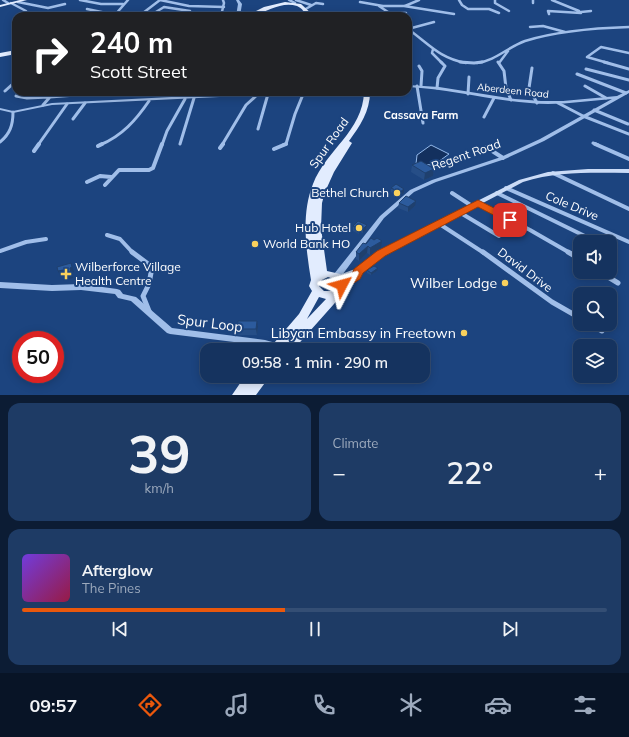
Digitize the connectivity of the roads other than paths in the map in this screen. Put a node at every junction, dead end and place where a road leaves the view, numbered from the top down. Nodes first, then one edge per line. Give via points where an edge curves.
1 (3, 0) edge
2 (25, 0) edge
3 (80, 0) edge
4 (128, 0) edge
5 (160, 0) edge
6 (224, 0) edge
7 (237, 0) edge
8 (370, 0) edge
9 (419, 0) edge
10 (459, 0) edge
11 (495, 0) edge
12 (533, 0) edge
13 (552, 0) edge
14 (19, 1) edge
15 (287, 1) edge
16 (296, 1) edge
17 (360, 2) dead end
18 (9, 3) junction
19 (534, 3) dead end
20 (56, 4) dead end
21 (65, 4) dead end
22 (124, 4) junction
23 (311, 4) junction
24 (324, 4) dead end
25 (375, 4) junction
26 (0, 5) edge
27 (61, 5) junction
28 (404, 6) junction
29 (224, 7) junction
30 (87, 9) dead end
31 (263, 10) joint
32 (304, 10) junction
33 (26, 11) dead end
34 (190, 11) dead end
35 (510, 11) dead end
36 (591, 11) dead end
37 (101, 12) edge
38 (117, 12) edge
39 (144, 12) edge
40 (157, 12) edge
41 (222, 12) edge
42 (239, 12) edge
43 (304, 12) edge
44 (307, 12) edge
45 (388, 12) edge
46 (581, 12) junction
47 (499, 13) dead end
48 (454, 14) dead end
49 (549, 14) dead end
50 (434, 22) dead end
51 (530, 27) dead end
52 (629, 27) edge
53 (412, 28) edge
54 (412, 32) edge
55 (566, 32) junction
56 (432, 49) junction
57 (508, 50) junction
58 (629, 53) edge
59 (12, 54) edge
60 (0, 56) edge
61 (419, 66) dead end
62 (532, 68) dead end
63 (586, 69) dead end
64 (629, 69) edge
65 (577, 74) dead end
66 (469, 77) dead end
67 (629, 80) edge
68 (12, 85) edge
69 (412, 86) edge
70 (419, 86) junction
71 (585, 86) dead end
72 (436, 88) junction
73 (5, 91) dead end
74 (627, 92) edge
75 (468, 94) junction
76 (16, 96) dead end
77 (62, 96) edge
78 (236, 96) edge
79 (255, 96) edge
80 (267, 96) edge
81 (302, 96) edge
82 (367, 96) edge
83 (371, 96) edge
84 (49, 97) junction
85 (616, 97) junction
86 (194, 98) junction
87 (494, 98) junction
88 (606, 98) junction
89 (185, 99) junction
90 (512, 100) junction
91 (149, 101) junction
92 (85, 103) junction
93 (537, 103) junction
94 (558, 103) junction
95 (67, 104) junction
96 (43, 105) junction
97 (0, 109) edge
98 (594, 110) junction
99 (14, 112) junction
100 (583, 116) junction
101 (484, 117) dead end
102 (73, 119) dead end
103 (424, 123) dead end
104 (628, 124) edge
105 (358, 126) junction
106 (258, 129) dead end
107 (629, 134) edge
108 (0, 142) edge
109 (593, 143) dead end
110 (180, 144) dead end
111 (98, 146) dead end
112 (486, 147) dead end
113 (220, 148) dead end
114 (274, 149) dead end
115 (34, 151) dead end
116 (503, 158) junction
117 (629, 160) edge
118 (629, 171) edge
119 (551, 173) junction
120 (111, 177) junction
121 (87, 182) dead end
122 (105, 185) dead end
123 (506, 188) junction
124 (452, 193) dead end
125 (498, 193) junction
126 (475, 205) junction
127 (629, 209) edge
128 (459, 212) junction
129 (438, 223) junction
130 (108, 235) dead end
131 (583, 235) edge
132 (499, 236) dead end
133 (46, 239) dead end
134 (629, 242) edge
135 (0, 250) edge
136 (573, 255) edge
137 (320, 277) junction
138 (611, 279) edge
139 (338, 283) junction
140 (618, 283) dead end
141 (0, 285) edge
142 (317, 291) junction
143 (150, 314) junction
144 (573, 314) edge
145 (265, 343) edge
146 (285, 343) edge
147 (286, 343) edge
148 (247, 383) edge
149 (258, 383) edge
150 (238, 395) edge
151 (249, 395) edge

1 - 18 street
2 - 14 main road
3 - 22 street via 101,4
4 - 22 street
5 - 29 street via 189,6
5 - 39 street
6 - 29 street
7 - 42 street via 240,4
8 - 25 street via 368,1
9 - 28 street
10 - 47 street via 468,9 489,9
11 - 35 street via 495,3
12 - 19 street
13 - 46 street
14 - 18 main road
14 - 27 street via 48,8
15 - 16 main road
15 - 31 main road via 275,3
16 - 23 street
16 - 32 main road
17 - 25 street
18 - 26 main road
18 - 33 street
20 - 27 street
21 - 27 street
22 - 38 street
23 - 24 street
23 - 32 street
25 - 28 street
25 - 45 street
28 - 48 street
29 - 41 street
30 - 37 street
31 - 43 main road via 277,4 290,3
32 - 44 main road
34 - 40 street via 164,8
36 - 46 street
46 - 49 street via 548,11
50 - 53 street
51 - 55 street via 543,26
52 - 55 street
54 - 56 street
55 - 57 street via 522,42
56 - 57 street via 448,59 468,64 484,62
56 - 72 street via 432,53 445,66
57 - 90 street via 507,54 498,60 504,71 506,88
58 - 64 street via 601,47 587,57
59 - 60 main road
61 - 70 street via 422,71
62 - 93 street via 529,88
63 - 67 street
65 - 74 street
66 - 75 street
68 - 73 street
69 - 70 street, Aberdeen Road
70 - 72 street, Aberdeen Road
70 - 103 street
71 - 88 street
72 - 75 street, Aberdeen Road
74 - 85 street, Regent Road
75 - 87 street, Aberdeen Road
76 - 84 street
77 - 84 street
78 - 86 street
79 - 113 street via 249,100 229,138
80 - 106 street
81 - 114 street via 286,144
82 - 105 main road, Spur Road via 367,105
83 - 105 main road, Spur Road via 371,105
84 - 96 street
85 - 88 street, Aberdeen Road
85 - 98 street, Regent Road
86 - 89 street
86 - 110 street
87 - 90 street, Aberdeen Road
87 - 101 street
88 - 94 street, Aberdeen Road
89 - 91 street
89 - 120 street via 167,131 153,168 119,170
90 - 93 street, Aberdeen Road
91 - 92 street
91 - 111 street via 120,136
92 - 95 street
92 - 102 street
93 - 94 street, Aberdeen Road
94 - 100 street
95 - 96 street
95 - 115 street
96 - 99 street
97 - 99 street
98 - 100 street, Regent Road
98 - 104 street
99 - 108 street via 10,132
100 - 107 street
100 - 116 street, Regent Road via 542,140
105 - 137 main road, Spur Road via 331,158 320,177 312,204
109 - 117 street
112 - 116 street
116 - 139 street, Regent Road via 412,191 382,217
118 - 119 main road
119 - 123 main road via 531,177
119 - 127 street
120 - 121 street via 100,176
120 - 122 street
123 - 125 main road
123 - 134 street, Cole Drive
124 - 126 street
125 - 126 main road
125 - 131 street
126 - 128 main road
126 - 136 street via 530,230
128 - 129 main road
128 - 132 street
129 - 139 main road via 381,253 358,271 356,276
129 - 144 street, David Drive
130 - 143 street via 120,239 129,250 152,267 149,284 143,296
133 - 135 street
137 - 139 main road
137 - 142 main road, Spur Road via 314,286
138 - 140 street
139 - 142 main road via 326,295
139 - 147 main road, Regent Road
141 - 143 street, Spur Loop via 102,289 133,299
142 - 146 main road
143 - 145 street, Spur Loop via 170,331 180,334
148 - 150 main road
149 - 151 main road

